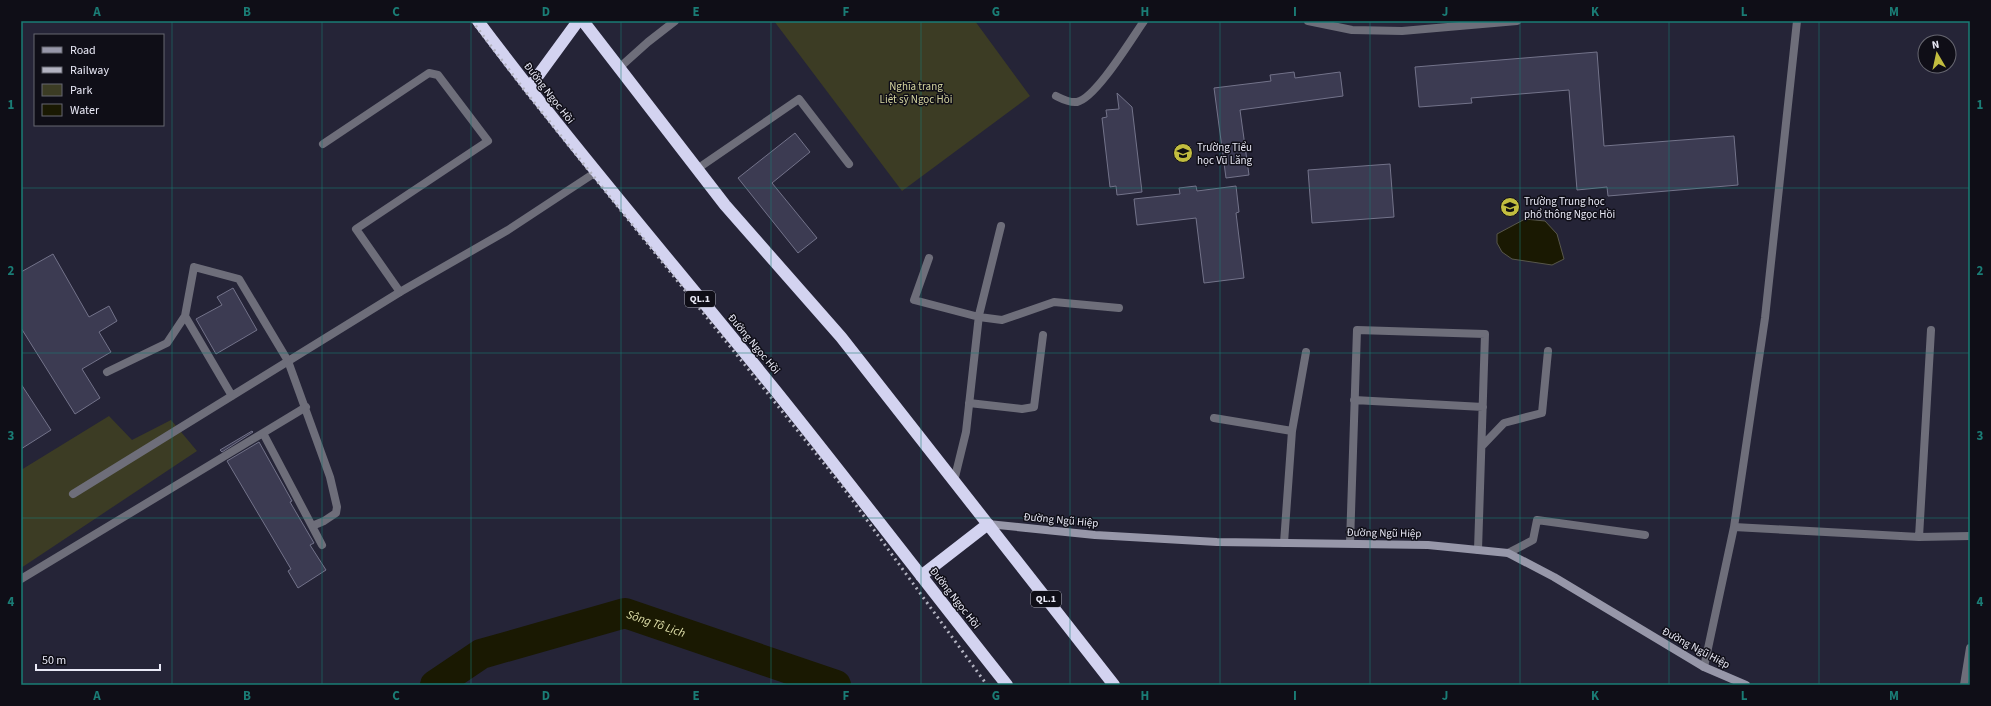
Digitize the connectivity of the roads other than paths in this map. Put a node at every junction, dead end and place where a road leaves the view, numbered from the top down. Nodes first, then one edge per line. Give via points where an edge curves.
1 (478, 21) edge
2 (578, 21) edge
3 (583, 21) edge
4 (675, 21) edge
5 (1144, 21) edge
6 (1308, 21) edge
7 (1518, 21) edge
8 (1797, 21) edge
9 (619, 68) junction
10 (528, 88) junction
11 (1056, 96) dead end
12 (323, 144) dead end
13 (849, 164) dead end
14 (697, 168) junction
15 (596, 172) junction
16 (1001, 226) dead end
17 (929, 258) dead end
18 (400, 292) junction
19 (1120, 308) dead end
20 (185, 316) junction
21 (979, 317) junction
22 (1931, 330) dead end
23 (1043, 335) dead end
24 (1548, 351) dead end
25 (1306, 352) dead end
26 (288, 361) junction
27 (106, 372) dead end
28 (232, 396) junction
29 (1354, 400) junction
30 (969, 403) junction
31 (306, 406) junction
32 (1483, 407) junction
33 (1214, 418) dead end
34 (1292, 431) junction
35 (263, 433) junction
36 (1482, 446) junction
37 (954, 481) junction
38 (73, 494) dead end
39 (988, 524) junction
40 (312, 526) junction
41 (1734, 527) junction
42 (1645, 535) dead end
43 (1970, 536) edge
44 (1920, 537) junction
45 (1284, 543) junction
46 (1350, 544) junction
47 (322, 545) dead end
48 (1478, 550) junction
49 (1508, 553) junction
50 (921, 576) junction
51 (21, 579) edge
52 (1970, 648) edge
53 (1704, 667) junction
54 (1007, 685) edge
55 (1114, 685) edge
56 (1746, 685) edge
57 (1964, 685) edge

1 - 10 highway, Đường Ngọc Hồi / QL.1
2 - 10 highway
3 - 9 highway, QL.1
4 - 9 street
5 - 11 street via 1105,78 1087,96 1077,102 1065,101
6 - 7 street via 1352,30 1395,31
8 - 41 street via 1765,318
9 - 14 highway, QL.1
10 - 15 highway, Đường Ngọc Hồi / QL.1
12 - 18 street via 429,73 438,75 488,141 356,229
13 - 14 street via 799,99
14 - 37 highway, QL.1 via 725,205 841,337
15 - 18 street via 508,230
15 - 50 highway, Đường Ngọc Hồi / QL.1 via 775,389
16 - 21 street
17 - 21 street via 914,300
18 - 26 street
19 - 21 street via 1054,302 1002,320
20 - 26 street via 194,268 239,279
20 - 27 street via 167,343
20 - 28 street
21 - 30 street
22 - 44 street
23 - 30 street via 1034,407 1022,410
24 - 36 street via 1542,413 1504,423
25 - 34 street
26 - 28 street
26 - 31 street
28 - 38 street
29 - 32 street
29 - 32 street via 1357,330 1485,334
29 - 46 street
30 - 37 street via 966,432
31 - 35 street
31 - 40 street via 330,477 337,507 336,513 331,517
32 - 36 street
33 - 34 street
34 - 45 street
35 - 40 street
35 - 51 street
36 - 48 street
37 - 39 highway, QL.1
39 - 45 street, Đường Ngũ Hiệp via 1095,535
39 - 50 highway
39 - 55 highway, QL.1
40 - 47 street
41 - 44 street
41 - 53 street
42 - 49 street via 1537,520 1533,540
43 - 44 street
45 - 46 street, Đường Ngũ Hiệp
46 - 48 street, Đường Ngũ Hiệp via 1428,545
48 - 49 street, Đường Ngũ Hiệp
49 - 53 street, Đường Ngũ Hiệp via 1554,577
50 - 54 highway, Đường Ngọc Hồi / QL.1
52 - 57 street
53 - 56 street, Đường Ngũ Hiệp

